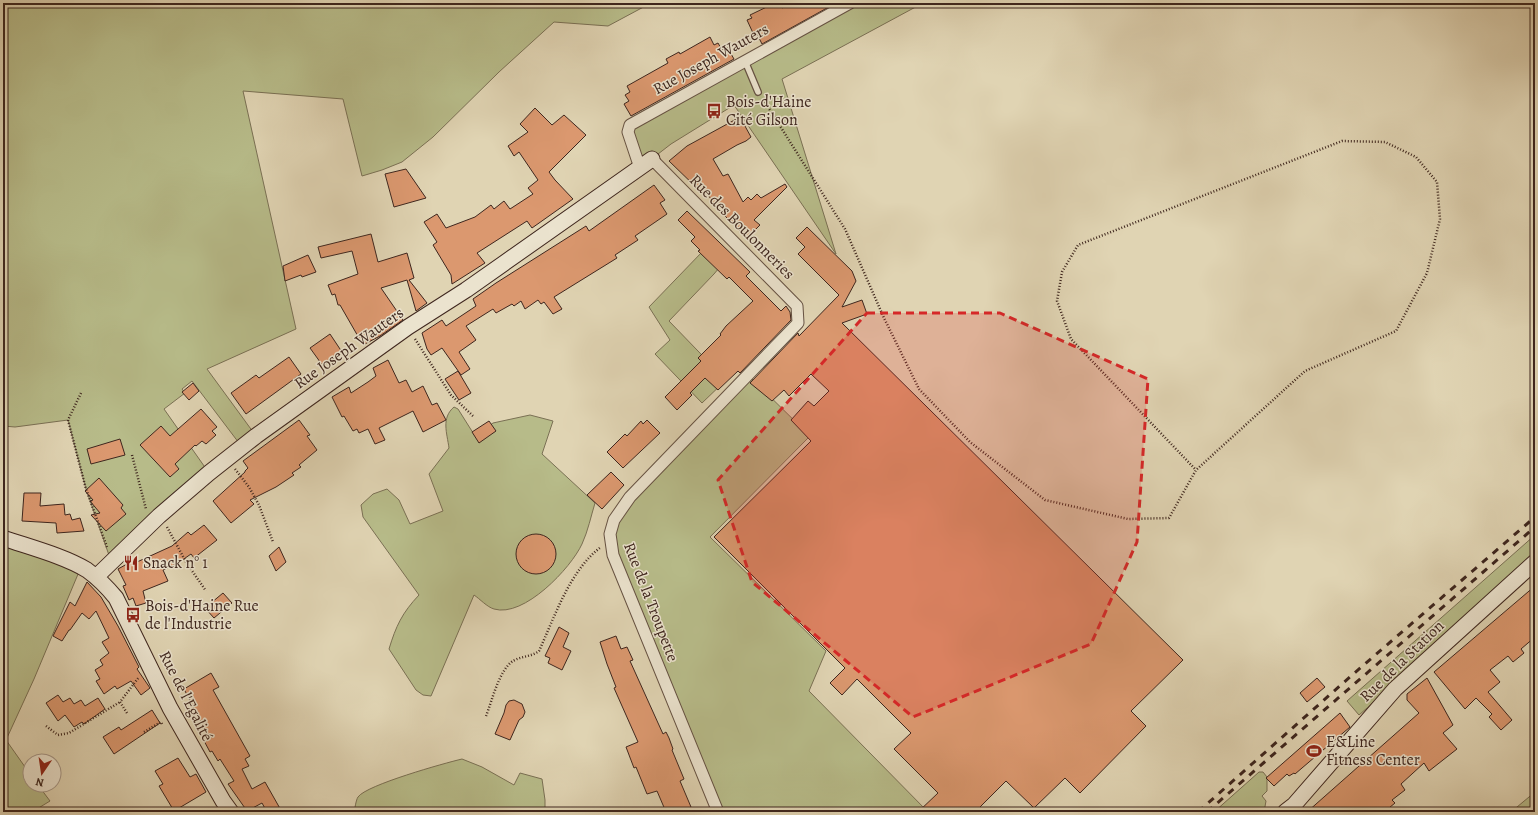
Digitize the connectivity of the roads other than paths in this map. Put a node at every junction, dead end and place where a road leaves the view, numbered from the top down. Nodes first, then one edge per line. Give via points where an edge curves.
1 (850, 3) edge
2 (745, 61) junction
3 (758, 92) road end
4 (652, 159) joint
5 (640, 168) junction
6 (798, 323) joint
7 (3, 538) edge
8 (1535, 562) edge
9 (96, 577) junction
10 (1292, 810) edge
11 (231, 812) edge
12 (718, 812) edge

1 - 2 street, Rue Joseph Wauters
2 - 3 lane
2 - 5 street, Rue Joseph Wauters via 630,125 628,132
4 - 5 street, Rue Joseph Wauters
4 - 6 street, Rue des Boulonneries via 797,306
5 - 9 street, Rue Joseph Wauters via 466,290 408,327 256,436 154,521
6 - 12 street, Rue de la Troupette via 630,497 614,520 610,534 613,556
7 - 9 street, Rue de l'Egalité via 70,562
8 - 10 street, Rue de la Station via 1395,689
9 - 11 street, Rue de l'Egalité via 116,598 176,719

